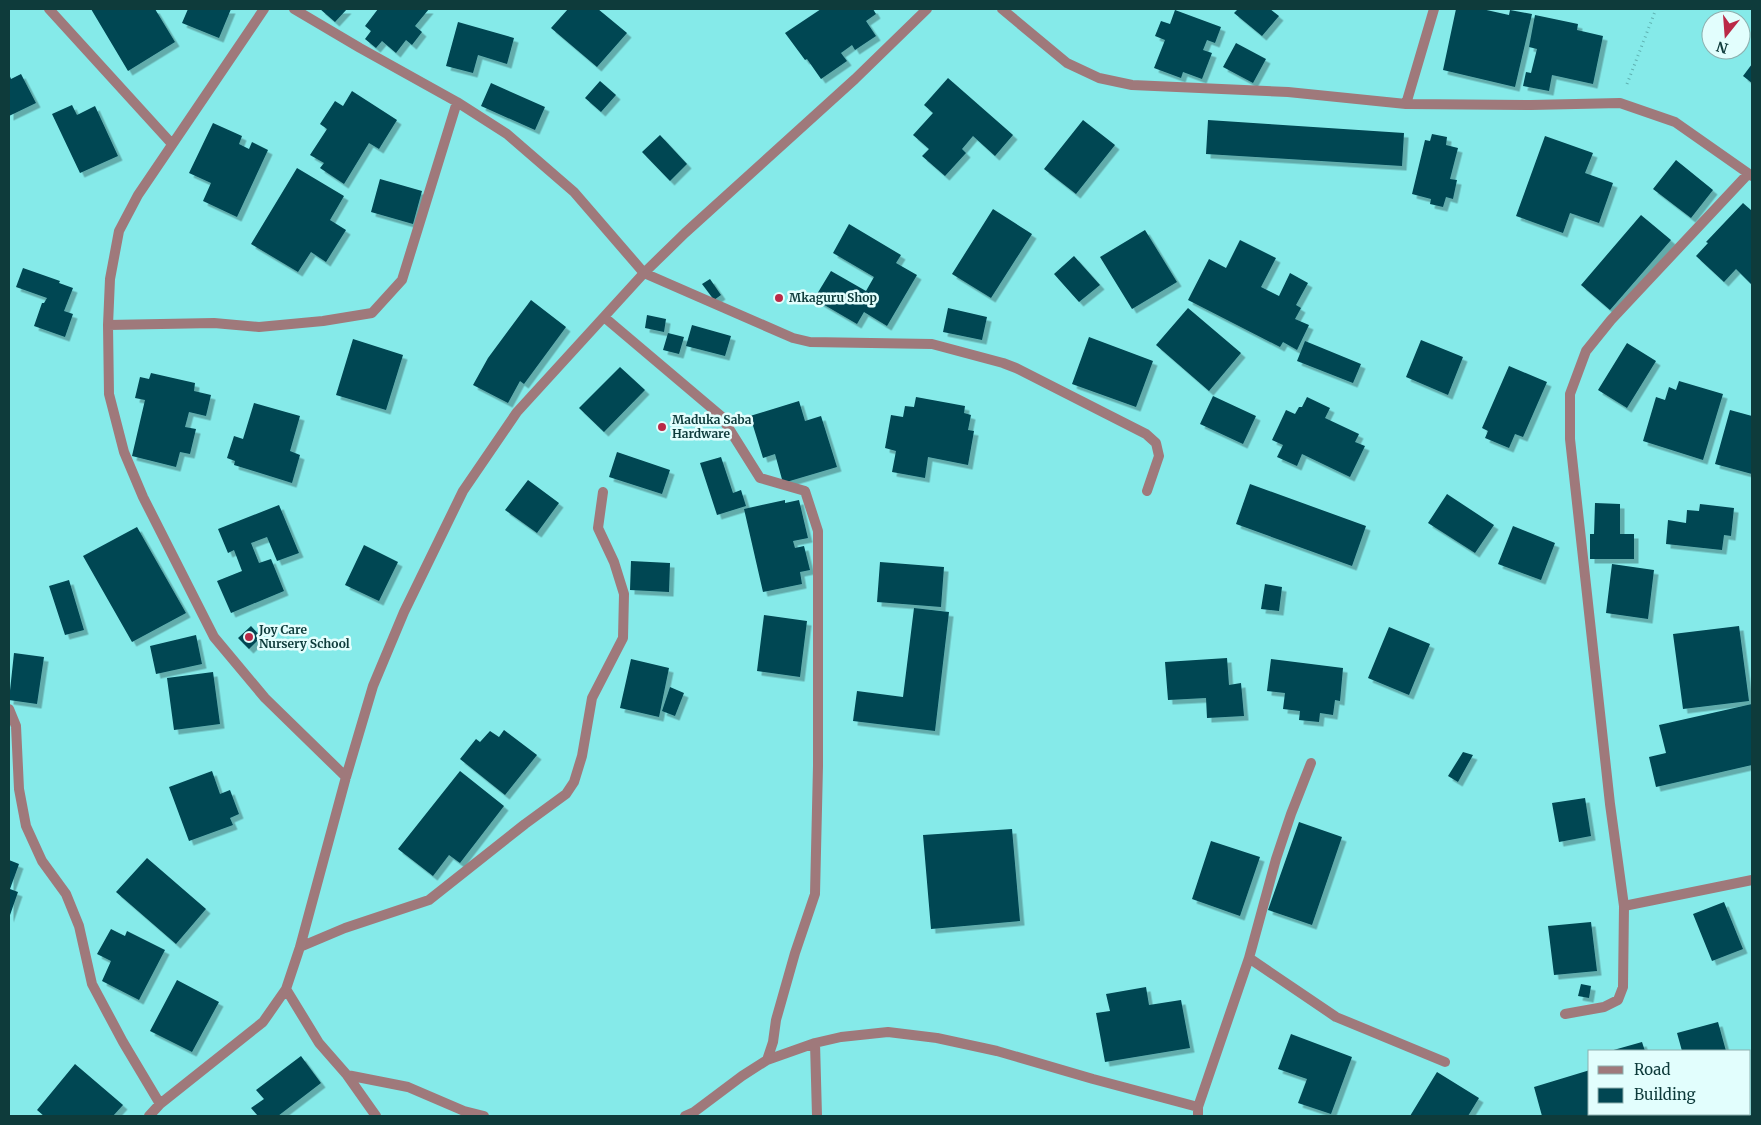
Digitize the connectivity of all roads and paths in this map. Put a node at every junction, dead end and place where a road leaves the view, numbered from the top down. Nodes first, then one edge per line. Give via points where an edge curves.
1 (49, 9) edge
2 (264, 9) edge
3 (294, 9) edge
4 (927, 9) edge
5 (1002, 9) edge
6 (1434, 9) edge
7 (1656, 9) edge
8 (457, 102) junction
9 (1620, 103) junction
10 (1406, 104) junction
11 (172, 144) junction
12 (1750, 175) edge
13 (644, 274) junction
14 (604, 317) junction
15 (108, 325) junction
16 (1147, 491) dead end
17 (603, 492) dead end
18 (9, 709) edge
19 (1311, 763) dead end
20 (346, 777) junction
21 (1752, 880) edge
22 (1624, 906) junction
23 (300, 947) junction
24 (1249, 958) junction
25 (286, 989) junction
26 (1565, 1014) dead end
27 (815, 1044) junction
28 (767, 1060) junction
29 (1445, 1062) dead end
30 (347, 1075) junction
31 (160, 1104) junction
32 (1198, 1111) edge
33 (149, 1116) edge
34 (376, 1116) edge
35 (484, 1116) edge
36 (685, 1116) edge
37 (817, 1116) edge

1 - 11 street
2 - 11 street
3 - 8 street
4 - 13 street
5 - 10 street via 1067,63 1099,78 1132,85 1288,92
6 - 10 street
7 - 9 path
8 - 13 street via 508,134 574,192
8 - 15 street via 402,280 372,313 259,327 214,323
9 - 10 street
9 - 12 street via 1675,122
11 - 15 street via 138,195 119,231 110,279
12 - 22 street via 1611,320 1586,351 1570,394 1570,439
13 - 14 street
13 - 16 street via 793,338 810,342 932,344 1016,368 1146,434 1156,443 1159,456
14 - 20 street via 517,412 463,491 404,612 373,686
14 - 28 street via 721,416 760,478 804,491 818,531 815,894 792,963
15 - 20 street via 109,394 124,452 143,497 214,637 265,698
17 - 23 street via 598,528 624,594 623,638 592,698 574,782 566,794 429,900
18 - 31 street via 16,726 26,826 42,861 66,894 79,926 92,984
19 - 24 street via 1276,859
20 - 23 street
21 - 22 street
22 - 26 street via 1623,987 1618,1000 1604,1007
23 - 25 street
24 - 29 street via 1336,1017
24 - 32 street
25 - 30 street via 319,1043
25 - 31 street via 263,1022
27 - 28 street
27 - 32 street via 841,1037 888,1032 937,1038 997,1051
27 - 37 street
28 - 36 street
30 - 34 street
30 - 35 street via 408,1087
31 - 33 street

